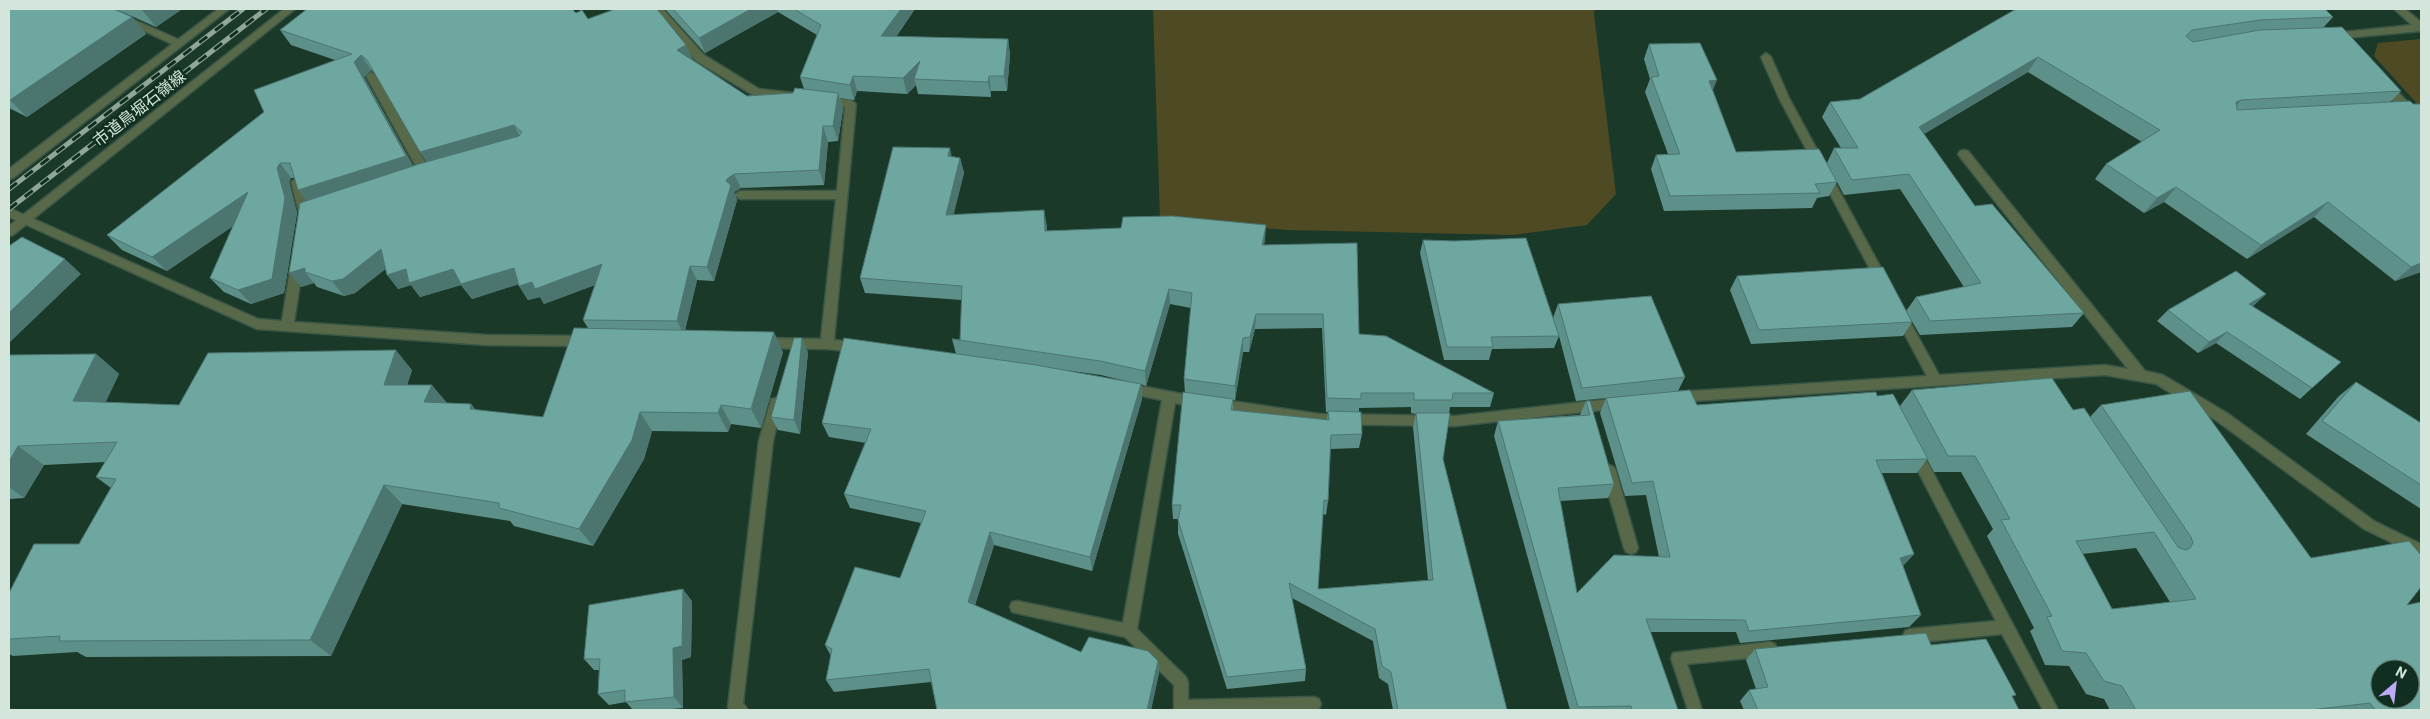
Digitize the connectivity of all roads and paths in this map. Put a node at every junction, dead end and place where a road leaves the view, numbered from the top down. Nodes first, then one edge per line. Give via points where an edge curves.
1 (102, 9) edge
2 (224, 9) edge
3 (290, 9) edge
4 (658, 9) edge
5 (2399, 9) edge
6 (2421, 27) edge
7 (2322, 36) edge
8 (178, 43) junction
9 (1766, 57) dead end
10 (2374, 73) edge
11 (371, 76) edge
12 (2421, 124) edge
13 (1964, 154) dead end
14 (9, 175) edge
15 (407, 180) edge
16 (297, 182) edge
17 (740, 195) edge
18 (842, 195) junction
19 (9, 212) edge
20 (307, 215) edge
21 (25, 220) junction
22 (9, 232) edge
23 (299, 251) edge
24 (286, 326) junction
25 (595, 341) edge
26 (754, 343) edge
27 (794, 343) junction
28 (827, 344) junction
29 (866, 348) edge
30 (789, 361) edge
31 (2044, 373) junction
32 (2141, 376) junction
33 (1935, 380) junction
34 (1109, 384) edge
35 (1879, 384) junction
36 (781, 388) edge
37 (2055, 389) edge
38 (1170, 398) junction
39 (1666, 398) edge
40 (1638, 401) edge
41 (1888, 401) edge
42 (1907, 436) edge
43 (1606, 463) edge
44 (1631, 548) dead end
45 (2421, 551) edge
46 (1017, 607) dead end
47 (2006, 627) junction
48 (1129, 631) junction
49 (1897, 637) edge
50 (1788, 647) edge
51 (1314, 704) dead end
52 (1181, 709) edge
53 (741, 710) edge
54 (1695, 710) edge
55 (2051, 710) edge

1 - 8 street
2 - 8 street, 市道鳥堀石嶺線
3 - 21 street, 市道鳥堀石嶺線
4 - 18 street via 700,58 757,92 851,104
5 - 6 street
6 - 7 street via 2344,39
8 - 14 street, 市道鳥堀石嶺線
9 - 33 street via 1784,98
10 - 12 street via 2403,110
11 - 15 street via 430,173
13 - 32 street
16 - 20 street
17 - 18 street
18 - 28 street
19 - 21 street
21 - 22 street, 市道鳥堀石嶺線
21 - 24 street via 257,324
23 - 24 street
24 - 25 street via 486,340
26 - 27 street
27 - 28 street
27 - 30 street
28 - 29 street
31 - 32 street via 2106,370
31 - 33 street
31 - 37 street
32 - 45 street via 2159,379 2222,417 2369,525
33 - 35 street
34 - 38 street
35 - 39 street
35 - 41 street
36 - 53 street via 766,441 735,707
38 - 40 street via 1319,419 1455,421 1592,411
38 - 48 street
42 - 47 street
43 - 44 street
46 - 48 street
47 - 49 street
47 - 55 street
48 - 52 street via 1181,682
50 - 54 street via 1678,658
51 - 52 street

